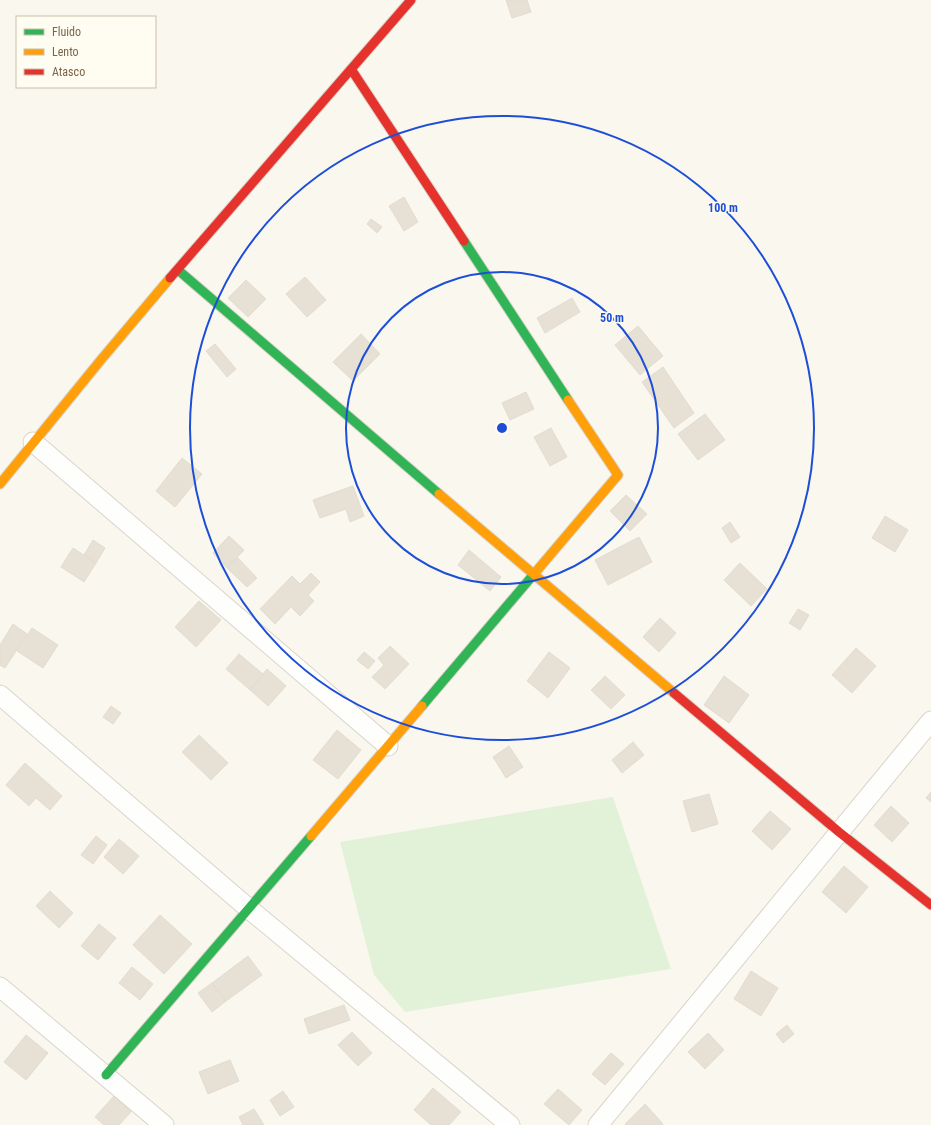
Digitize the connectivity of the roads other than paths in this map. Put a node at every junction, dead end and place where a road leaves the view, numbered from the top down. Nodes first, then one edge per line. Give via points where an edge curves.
1 (411, 0) edge
2 (351, 69) junction
3 (178, 270) junction
4 (33, 442) junction
5 (0, 484) edge
6 (533, 574) junction
7 (0, 694) edge
8 (931, 721) edge
9 (388, 746) junction
10 (840, 832) junction
11 (931, 905) edge
12 (248, 908) junction
13 (0, 987) edge
14 (106, 1075) junction
15 (164, 1125) edge
16 (510, 1125) edge
17 (598, 1125) edge

1 - 2 street
2 - 3 street
2 - 6 street via 618,475
3 - 4 street
3 - 6 street
4 - 5 street
4 - 9 street
6 - 9 street
6 - 10 street
7 - 12 street
8 - 10 street
9 - 12 street
10 - 11 street
10 - 17 street
12 - 14 street
12 - 16 street
13 - 14 street
14 - 15 street

